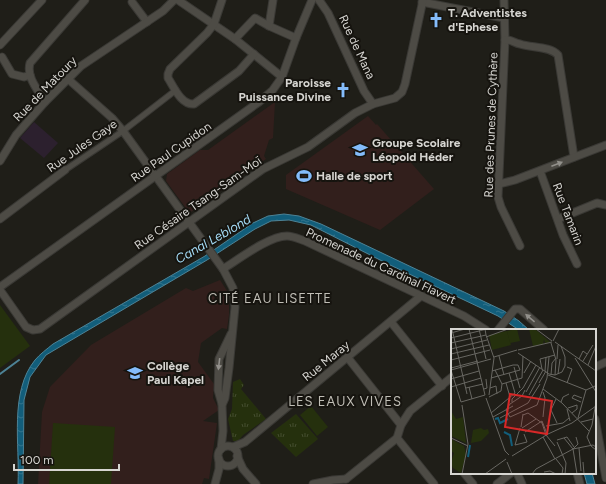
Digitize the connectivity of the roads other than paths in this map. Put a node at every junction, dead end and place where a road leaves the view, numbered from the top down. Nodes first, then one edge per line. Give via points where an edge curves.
1 (42, 0) edge
2 (85, 0) edge
3 (174, 0) edge
4 (178, 0) edge
5 (222, 0) edge
6 (272, 0) edge
7 (312, 0) edge
8 (319, 0) edge
9 (504, 0) edge
10 (423, 1) edge
11 (132, 2) dead end
12 (504, 18) junction
13 (147, 22) junction
14 (214, 24) junction
15 (269, 26) junction
16 (296, 38) junction
17 (235, 39) junction
18 (505, 40) junction
19 (0, 45) edge
20 (254, 54) junction
21 (2, 57) dead end
22 (30, 75) junction
23 (282, 77) junction
24 (68, 79) junction
25 (176, 90) junction
26 (45, 102) junction
27 (373, 104) junction
28 (123, 131) junction
29 (606, 145) edge
30 (574, 158) junction
31 (0, 161) edge
32 (65, 170) joint
33 (540, 171) junction
34 (155, 176) junction
35 (499, 184) junction
36 (606, 205) edge
37 (0, 219) edge
38 (558, 219) junction
39 (189, 222) junction
40 (520, 246) dead end
41 (577, 264) dead end
42 (224, 269) junction
43 (0, 288) edge
44 (421, 296) junction
45 (391, 322) junction
46 (233, 328) junction
47 (499, 328) edge
48 (484, 329) edge
49 (543, 329) edge
50 (348, 358) junction
51 (606, 362) edge
52 (596, 367) edge
53 (451, 378) edge
54 (442, 386) junction
55 (222, 405) junction
56 (596, 424) edge
57 (401, 425) junction
58 (223, 431) junction
59 (397, 438) junction
60 (221, 449) junction
61 (234, 451) junction
62 (219, 459) junction
63 (231, 464) junction
64 (243, 469) junction
65 (465, 474) edge
66 (510, 474) edge
67 (517, 474) edge
68 (577, 474) edge
69 (606, 478) edge
70 (216, 482) edge
71 (348, 482) edge
72 (256, 484) edge
73 (313, 484) edge
74 (434, 484) edge
75 (473, 484) edge
76 (497, 484) edge
77 (522, 484) edge
78 (580, 484) edge

1 - 19 street
2 - 22 street via 31,60
3 - 13 street, Rue de Matoury
4 - 14 street
5 - 14 street
6 - 15 street
7 - 16 street, Rue Paul Cupidon
8 - 27 street, Rue de Mana
9 - 12 street, Rue des Prunes de Cythère
10 - 12 street
10 - 27 street, Rue Césaire Tsang-Sam-Moï via 402,92 395,98
11 - 13 street
12 - 18 street, Rue des Prunes de Cythère
13 - 24 street, Rue de Matoury via 81,66
14 - 17 street
14 - 25 street via 168,72 168,78
15 - 16 street
15 - 17 street via 255,18
16 - 23 street, Rue Paul Cupidon
17 - 20 street
18 - 30 street via 546,49 558,55
18 - 35 street, Rue des Prunes de Cythère
20 - 23 street
20 - 25 street via 239,70 197,102 186,103
21 - 22 street via 12,74 24,77
22 - 26 street
23 - 34 street, Rue Paul Cupidon via 272,91 259,102
24 - 26 street, Rue de Matoury
24 - 28 street
25 - 28 street, Rue Jules Gaye
26 - 31 street, Rue de Matoury via 16,135
27 - 39 street, Rue Césaire Tsang-Sam-Moï via 308,147 263,169
28 - 32 street, Rue Jules Gaye
28 - 34 street
29 - 30 street
33 -> 30 street
32 - 37 street, Rue Jules Gaye
33 - 35 street
33 - 38 street, Rue Tamarin
34 - 39 street
34 - 43 street, Rue Paul Cupidon
35 - 40 street, Rue des Prunes de Cythère via 498,197 501,207
36 - 38 street via 597,203
38 - 41 street, Rue Tamarin
39 - 42 street
39 - 43 street, Rue Césaire Tsang-Sam-Moï via 40,329 26,327
42 - 44 street, Promenade du Cardinal Flavert via 270,240 290,236
42 - 46 street via 235,297
44 - 45 street, Rue Maray
44 - 48 street, Promenade du Cardinal Flavert via 464,316
45 - 50 street, Rue Maray
45 - 54 street
46 - 55 street
46 -> 55 street via 219,359 218,390
49 -> 47 street via 520,309 515,309
50 - 57 street
50 - 61 street, Rue Maray
51 - 52 street
53 - 54 street
54 - 57 street via 410,411
55 - 58 street
56 - 69 street
57 - 59 street
58 - 60 street
58 - 61 street
59 - 71 street
59 - 74 street
60 - 61 street via 226,446
60 - 62 street
61 - 63 street
61 - 64 street
62 - 63 street via 224,464
62 - 70 street
63 - 64 street
63 - 70 street
64 - 72 street
65 - 75 street
66 - 76 street
67 - 77 street
68 - 78 street
71 - 73 street via 333,480

